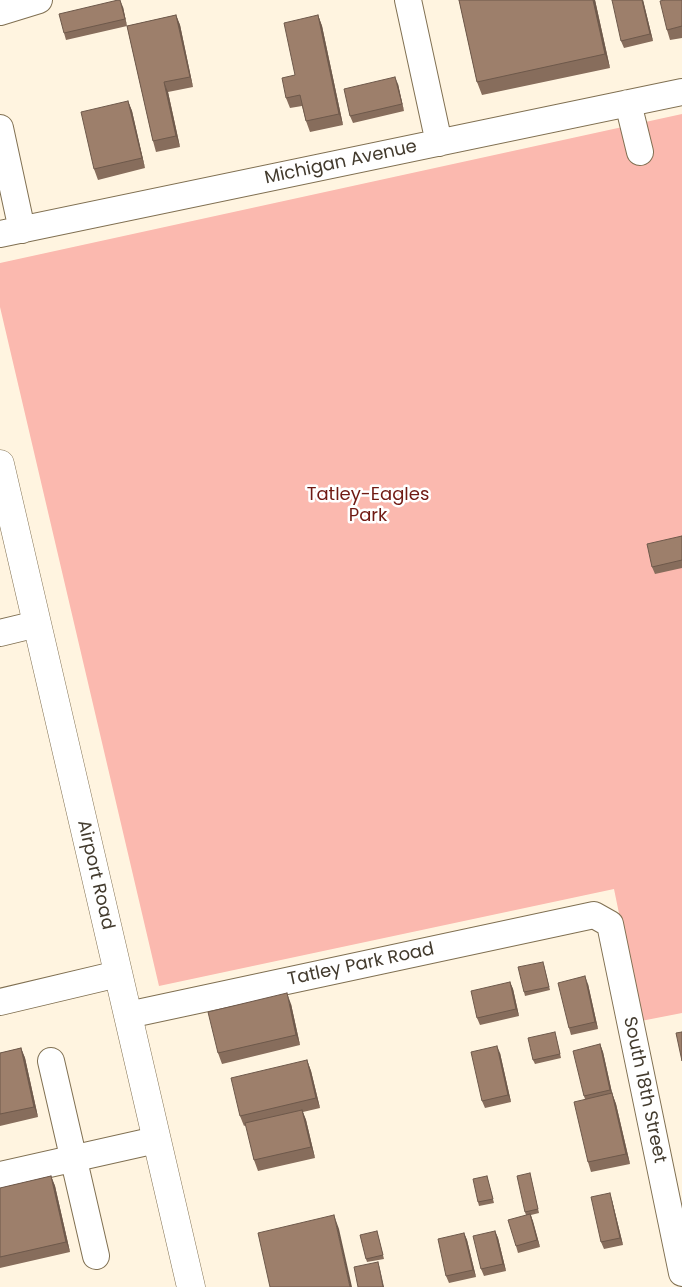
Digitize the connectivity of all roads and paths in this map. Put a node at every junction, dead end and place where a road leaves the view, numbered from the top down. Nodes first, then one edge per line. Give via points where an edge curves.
1 (39, 0) edge
2 (408, 0) edge
3 (0, 12) edge
4 (682, 92) edge
5 (628, 103) junction
6 (0, 128) edge
7 (439, 143) junction
8 (640, 152) dead end
9 (11, 232) edge
10 (1, 472) edge
11 (37, 624) junction
12 (0, 632) edge
13 (594, 914) joint
14 (118, 974) junction
15 (0, 1002) edge
16 (128, 1016) junction
17 (51, 1061) dead end
18 (156, 1140) junction
19 (74, 1159) junction
20 (0, 1175) edge
21 (96, 1256) dead end
22 (682, 1273) edge
23 (191, 1287) edge

1 - 3 street
2 - 7 street
4 - 5 street, Michigan Avenue
5 - 7 street, Michigan Avenue
5 - 8 street
6 - 9 street
7 - 9 street, Michigan Avenue
10 - 11 main road, Airport Road
11 - 12 street
11 - 14 main road, Airport Road
13 - 16 street, Tatley Park Road
13 - 22 street, South 18th Street via 610,924
14 - 15 street
14 - 16 main road, Airport Road
16 - 18 main road, Airport Road
17 - 19 street
18 - 19 street
18 - 23 main road, Airport Road
19 - 20 street
19 - 21 street

